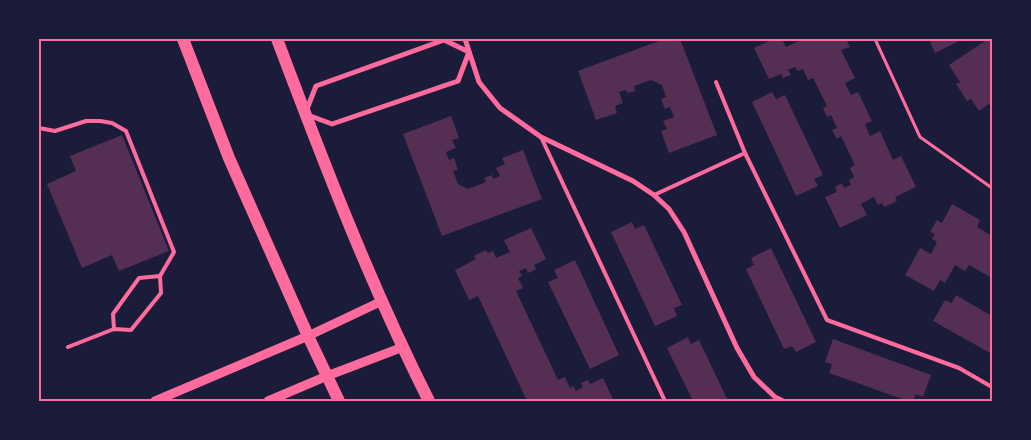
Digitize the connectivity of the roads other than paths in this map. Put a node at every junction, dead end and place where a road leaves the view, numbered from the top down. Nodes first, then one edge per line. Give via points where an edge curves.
1 (183, 39) edge
2 (277, 39) edge
3 (465, 39) edge
4 (469, 52) junction
5 (716, 82) dead end
6 (305, 114) junction
7 (39, 128) edge
8 (542, 137) junction
9 (745, 153) junction
10 (654, 195) junction
11 (160, 276) junction
12 (382, 300) junction
13 (114, 330) junction
14 (308, 336) junction
15 (68, 347) dead end
16 (403, 347) junction
17 (327, 376) junction
18 (992, 387) edge
19 (155, 401) edge
20 (268, 401) edge
21 (339, 401) edge
22 (430, 401) edge
23 (665, 401) edge
24 (783, 401) edge

1 - 14 main road via 229,158
2 - 6 main road
3 - 4 street
4 - 6 street via 458,81 332,124
4 - 6 street via 444,40 316,86
4 - 8 street via 479,82 500,108
5 - 9 lane
6 - 12 main road
7 - 11 lane via 55,131 100,121 126,131 174,252
8 - 10 street via 633,181
8 - 23 lane
9 - 10 lane
9 - 18 lane via 827,320 959,368
10 - 24 street via 669,209 684,232 737,348 754,377
11 - 13 lane via 139,278 113,314
11 - 13 lane via 161,293 131,330
12 - 14 street
12 - 16 main road
13 - 15 lane
14 - 17 main road
14 - 19 street
16 - 17 street
16 - 22 main road
17 - 20 street
17 - 21 main road

